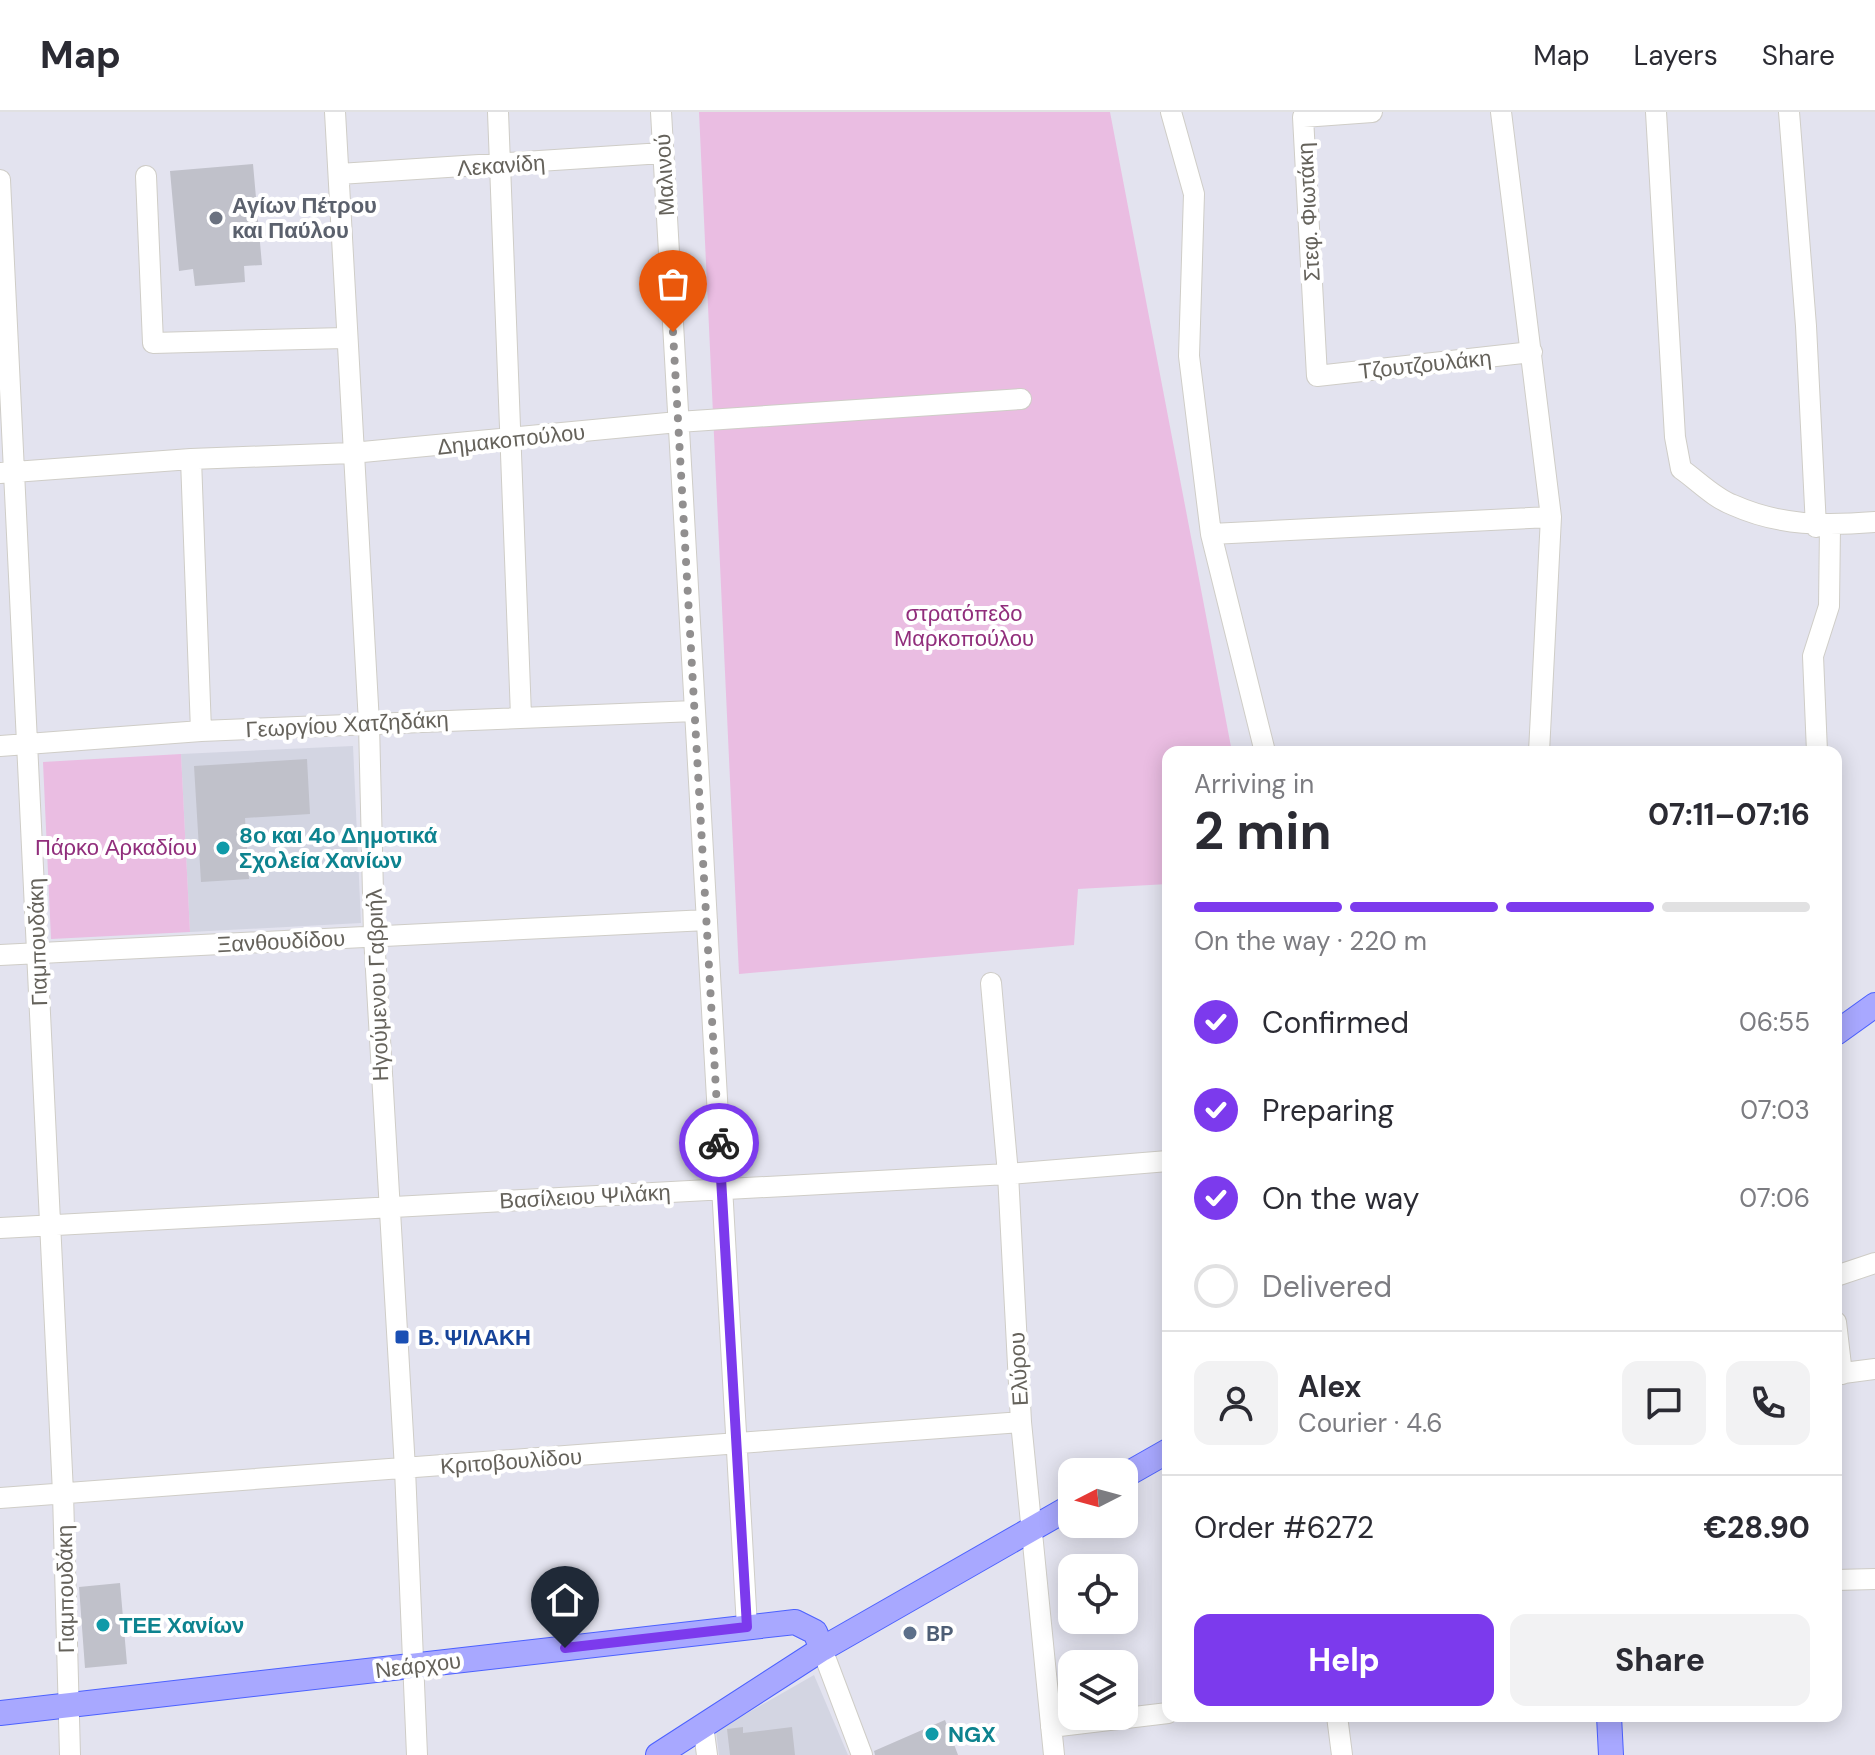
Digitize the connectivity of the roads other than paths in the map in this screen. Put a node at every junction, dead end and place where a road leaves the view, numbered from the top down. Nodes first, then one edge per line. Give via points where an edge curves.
1 (335, 112) edge
2 (498, 112) edge
3 (661, 112) edge
4 (1171, 112) edge
5 (1372, 112) edge
6 (1501, 112) edge
7 (1656, 112) edge
8 (1789, 112) edge
9 (663, 153) junction
10 (500, 165) junction
11 (339, 174) junction
12 (146, 176) dead end
13 (0, 180) edge
14 (345, 338) junction
15 (1532, 352) junction
16 (4, 363) edge
17 (1317, 376) joint
18 (1021, 399) dead end
19 (678, 422) junction
20 (512, 440) junction
21 (352, 453) junction
22 (191, 459) junction
23 (7, 473) edge
24 (1551, 517) junction
25 (1875, 522) edge
26 (1823, 526) junction
27 (1211, 534) junction
28 (695, 711) junction
29 (521, 716) junction
30 (369, 723) junction
31 (201, 731) junction
32 (29, 745) junction
33 (0, 746) edge
34 (1264, 746) edge
35 (1539, 746) edge
36 (1817, 746) edge
37 (707, 920) junction
38 (374, 936) junction
39 (38, 953) junction
40 (0, 955) edge
41 (991, 983) dead end
42 (1875, 1005) edge
43 (1842, 1029) edge
44 (1162, 1161) edge
45 (1008, 1174) junction
46 (722, 1189) junction
47 (387, 1206) junction
48 (50, 1226) junction
49 (0, 1228) edge
50 (1875, 1263) edge
51 (1842, 1274) edge
52 (1875, 1369) edge
53 (1842, 1374) edge
54 (1021, 1422) junction
55 (736, 1445) junction
56 (1162, 1454) edge
57 (1138, 1468) edge
58 (405, 1469) junction
59 (63, 1493) junction
60 (0, 1498) edge
61 (1058, 1514) edge
62 (1030, 1529) junction
63 (1875, 1579) edge
64 (1842, 1580) edge
65 (747, 1627) junction
66 (822, 1649) junction
67 (414, 1665) junction
68 (67, 1705) junction
69 (0, 1713) edge
70 (1162, 1714) edge
71 (1338, 1722) edge
72 (1609, 1722) edge
73 (703, 1725) junction
74 (1051, 1727) junction
75 (70, 1755) edge
76 (417, 1755) edge
77 (658, 1755) edge
78 (707, 1755) edge
79 (862, 1755) edge
80 (1054, 1755) edge
81 (1342, 1755) edge
82 (1611, 1755) edge

1 - 11 street, Ηγούμενου Γαβριήλ
2 - 10 street
3 - 9 street, Μαλινού
4 - 27 street via 1194,194 1189,356
5 - 17 street, Στεφ. Φιωτάκη via 1303,117
6 - 15 street
7 - 26 street via 1681,469 1730,505 1780,521
8 - 26 street
9 - 10 street, Λεκανίδη
9 - 19 street, Μαλινού
10 - 11 street, Λεκανίδη
10 - 20 street
11 - 14 street, Ηγούμενου Γαβριήλ
12 - 14 street via 153,343
13 - 16 street, Γιαμπουδάκη
14 - 21 street, Ηγούμενου Γαβριήλ
15 - 17 street, Τζουτζουλάκη
15 - 24 street
16 - 23 street, Γιαμπουδάκη
18 - 19 street, Δημακοπούλου
19 - 20 street, Δημακοπούλου
19 - 28 street, Μαλινού
20 - 21 street, Δημακοπούλου
20 - 29 street
21 - 22 street, Δημακοπούλου
21 - 30 street, Ηγούμενου Γαβριήλ
22 - 23 street, Δημακοπούλου
22 - 31 street
23 - 32 street, Γιαμπουδάκη
24 - 27 street
24 - 35 street
25 - 26 street
26 - 36 street via 1829,606 1813,656
27 - 34 street
28 - 29 street, Γεωργίου Χατζηδάκη
28 - 37 street, Μαλινού
29 - 30 street, Γεωργίου Χατζηδάκη
30 - 31 street, Γεωργίου Χατζηδάκη
30 - 38 street, Ηγούμενου Γαβριήλ
31 - 32 street, Γεωργίου Χατζηδάκη
32 - 33 street, Γεωργίου Χατζηδάκη
32 - 39 street, Γιαμπουδάκη
37 - 38 street, Ξανθουδίδου
37 - 46 street, Μαλινού
38 - 39 street, Ξανθουδίδου
38 - 47 street, Ηγούμενου Γαβριήλ
39 - 40 street, Ξανθουδίδου
39 - 48 street, Γιαμπουδάκη
41 - 45 street, Ελύρου
42 - 43 main road
44 - 45 street, Βασίλειου Ψιλάκη
45 - 46 street, Βασίλειου Ψιλάκη
45 - 54 street, Ελύρου
46 - 47 street, Βασίλειου Ψιλάκη
46 - 55 street, Μαλινού
47 - 48 street, Βασίλειου Ψιλάκη
47 - 58 street, Ηγούμενου Γαβριήλ
48 - 49 street, Βασίλειου Ψιλάκη
48 - 59 street, Γιαμπουδάκη
50 - 51 street
52 - 53 street
54 - 55 street, Κριτοβουλίδου
54 - 62 street, Ελύρου
55 - 58 street, Κριτοβουλίδου
55 - 65 street, Μαλινού
56 - 57 main road
58 - 59 street, Κριτοβουλίδου
58 - 67 street, Ηγούμενου Γαβριήλ
59 - 60 street, Κριτοβουλίδου
59 - 68 street, Γιαμπουδάκη
61 - 62 main road
62 - 66 main road
62 - 74 street, Ελύρου
63 - 64 street
65 - 66 main road, Νεάρχου via 807,1625
65 - 67 main road, Νεάρχου
66 - 73 main road
66 - 79 street
67 - 68 main road, Νεάρχου
67 - 76 street, Ηγούμενου Γαβριήλ
68 - 69 main road, Νεάρχου
68 - 75 street, Γιαμπουδάκη
70 - 74 street
71 - 81 street
72 - 82 main road
73 - 77 main road
73 - 78 street
74 - 80 street, Ελύρου

